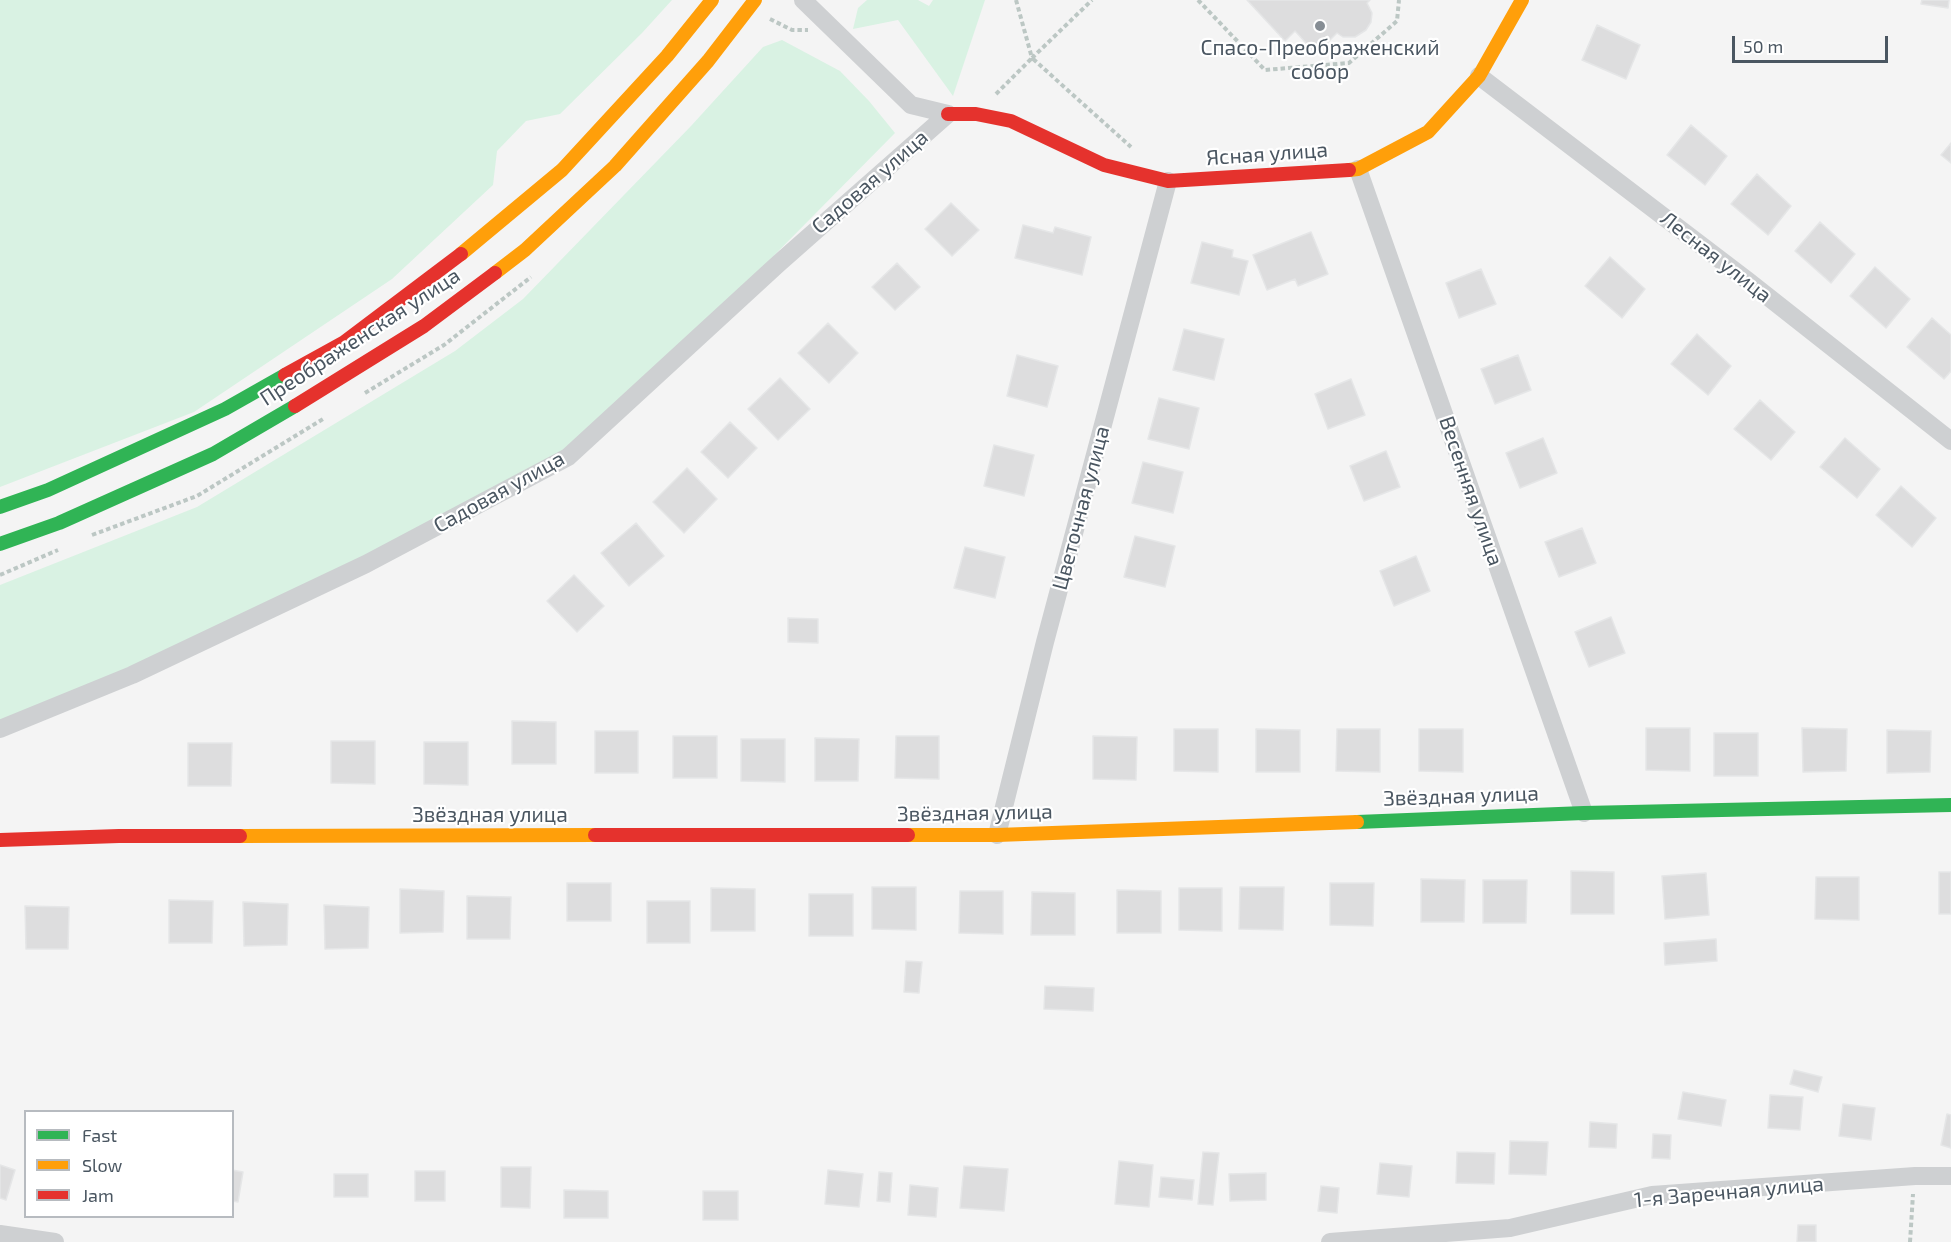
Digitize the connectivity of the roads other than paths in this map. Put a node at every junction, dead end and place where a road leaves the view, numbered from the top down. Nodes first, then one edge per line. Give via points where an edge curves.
1 (712, 0) edge
2 (755, 0) edge
3 (803, 0) edge
4 (1522, 0) edge
5 (1479, 76) junction
6 (948, 114) junction
7 (1358, 169) junction
8 (1168, 181) junction
9 (1951, 441) edge
10 (0, 507) edge
11 (0, 544) edge
12 (0, 729) edge
13 (1951, 805) edge
14 (1584, 813) junction
15 (997, 836) junction
16 (0, 840) edge
17 (1951, 1176) edge
18 (0, 1234) edge
19 (55, 1242) edge
20 (1330, 1242) edge

1 - 10 street, Преображенская улица via 667,57 562,170 465,251 343,343 225,409 48,490
2 - 11 street, Преображенская улица via 708,61 615,166 525,250 424,326 213,454 59,523
3 - 6 street via 910,105
4 - 5 street, Ясная улица
5 - 7 street, Ясная улица via 1428,132
5 - 9 street, Лесная улица
6 - 8 street, Ясная улица via 976,114 1011,121 1104,165
6 - 12 street, Садовая улица via 568,457 366,564 132,675
7 - 8 street, Ясная улица
7 - 14 street, Весенняя улица
8 - 15 street, Цветочная улица
13 - 14 street, Звёздная улица
14 - 15 street, Звёздная улица
15 - 16 street, Звёздная улица via 119,836
17 - 20 street, 1-я Заречная улица via 1652,1195 1510,1228
18 - 19 street

